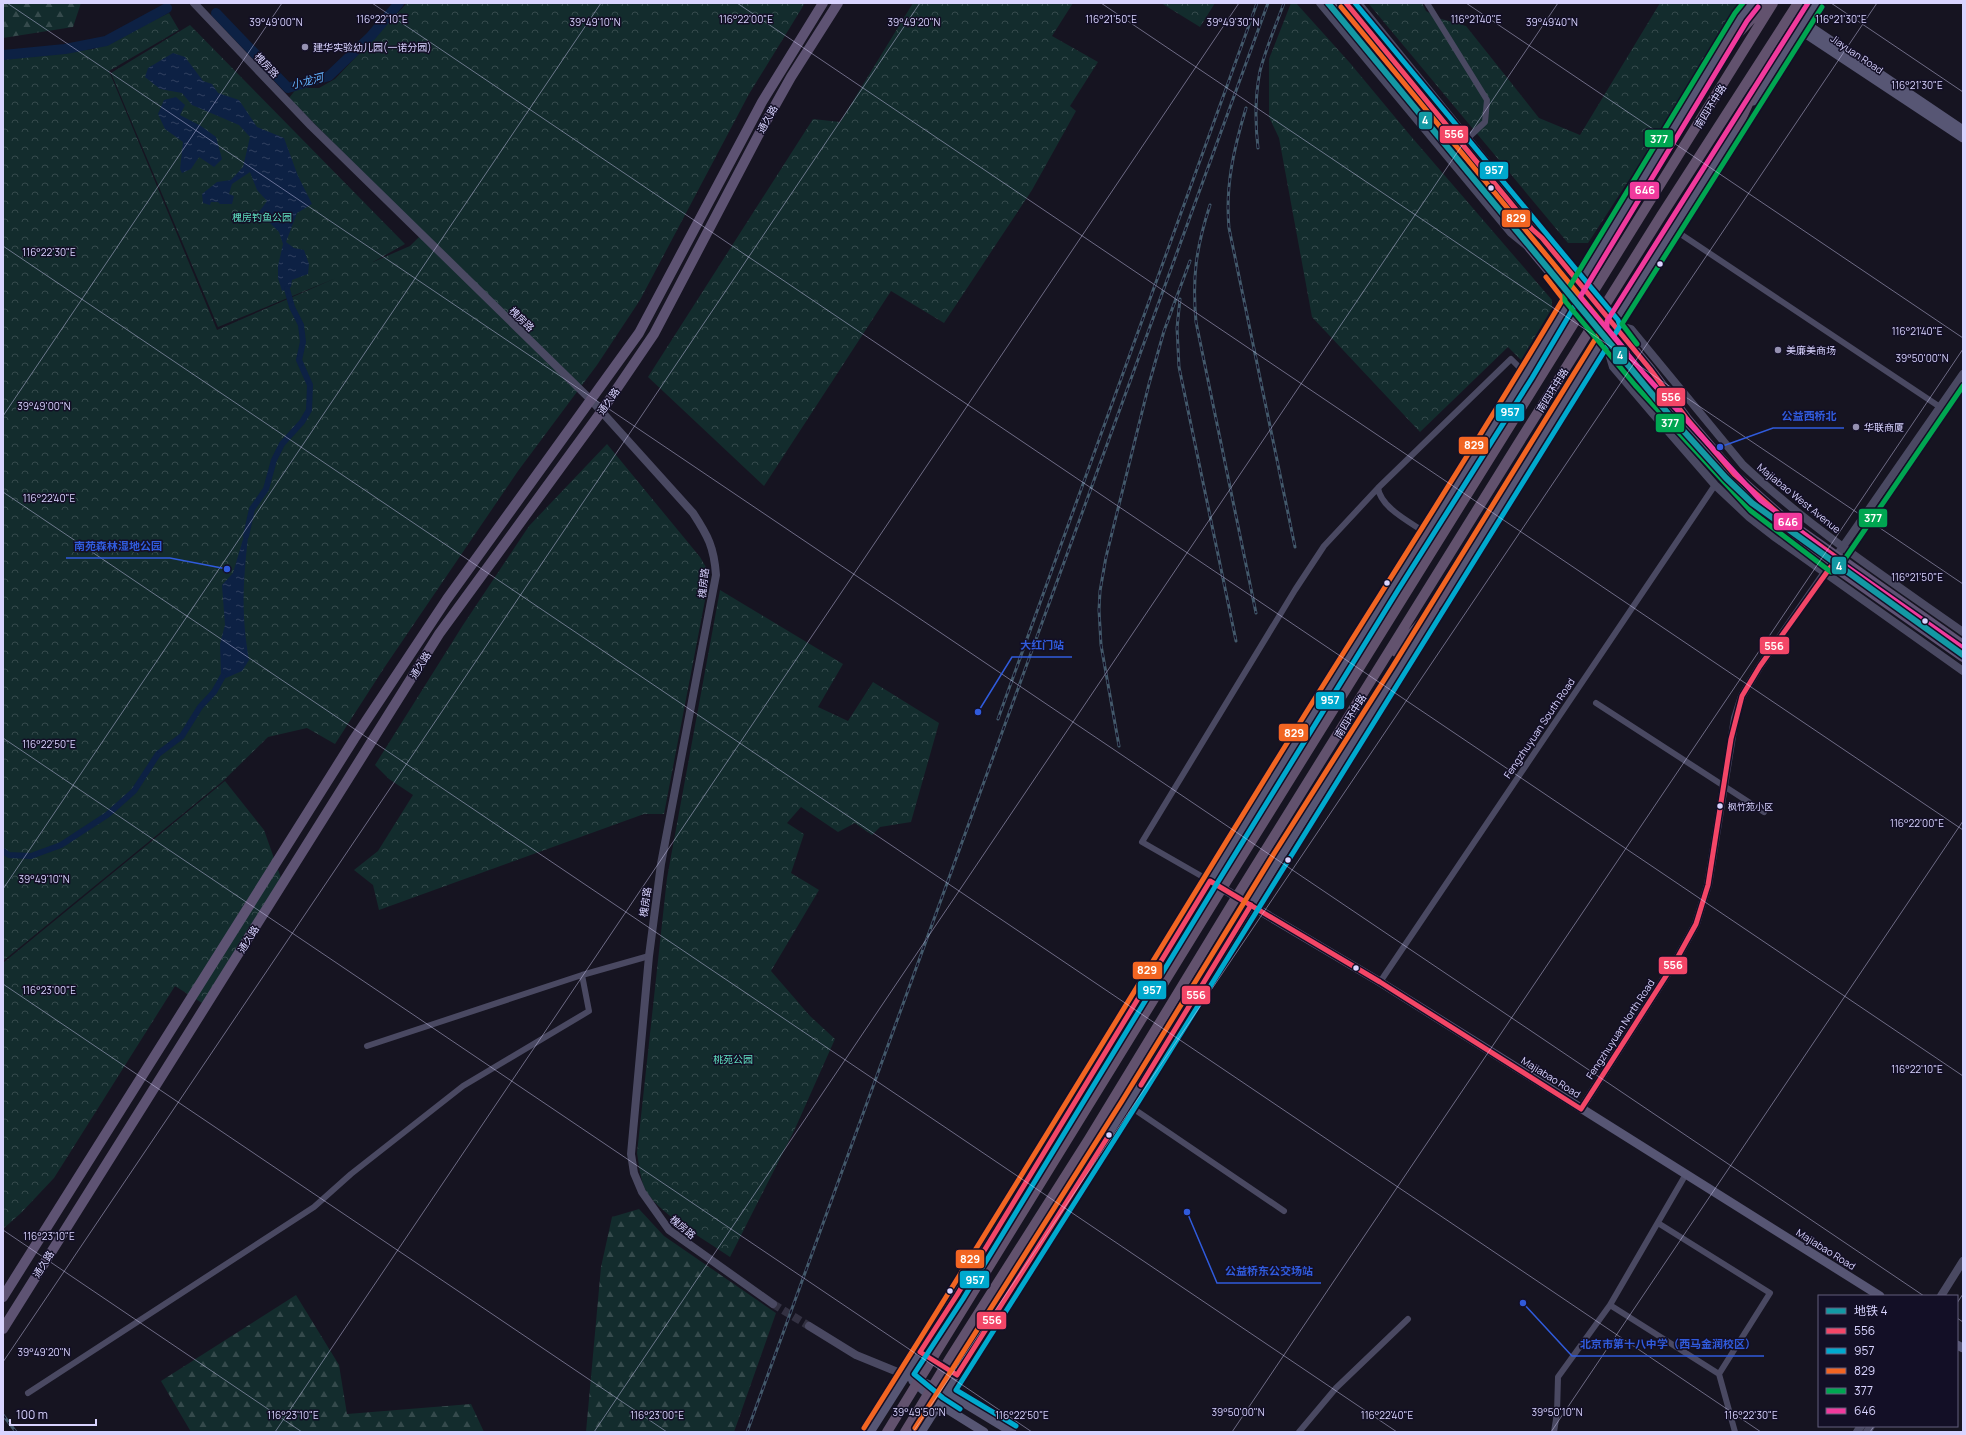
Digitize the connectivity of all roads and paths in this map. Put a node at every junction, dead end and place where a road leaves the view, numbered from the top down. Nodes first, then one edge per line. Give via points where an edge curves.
1 (194, 3) edge
2 (823, 3) edge
3 (838, 3) edge
4 (1320, 3) edge
5 (1329, 3) edge
6 (1346, 3) edge
7 (1358, 3) edge
8 (1428, 3) edge
9 (1752, 3) edge
10 (1766, 3) edge
11 (1773, 3) edge
12 (1798, 3) edge
13 (1816, 3) edge
14 (1805, 20) junction
15 (1783, 27) junction
16 (1798, 30) junction
17 (1721, 52) junction
18 (1738, 126) junction
19 (1963, 130) edge
20 (1468, 138) junction
21 (1963, 138) edge
22 (1673, 229) junction
23 (1542, 238) junction
24 (1530, 248) junction
25 (1580, 284) junction
26 (1571, 298) junction
27 (1613, 324) junction
28 (1604, 337) junction
29 (1526, 374) junction
30 (1963, 374) edge
31 (592, 401) junction
32 (1940, 407) junction
33 (602, 412) junction
34 (1715, 485) junction
35 (1378, 488) junction
36 (1426, 533) junction
37 (1844, 547) junction
38 (1832, 566) junction
39 (1448, 591) junction
40 (1399, 605) junction
41 (1963, 632) edge
42 (1963, 645) edge
43 (1963, 656) edge
44 (1963, 671) edge
45 (1375, 676) junction
46 (1596, 703) dead end
47 (1724, 784) junction
48 (1764, 812) dead end
49 (1210, 881) junction
50 (1251, 905) junction
51 (649, 956) junction
52 (582, 975) junction
53 (1380, 982) junction
54 (367, 1046) dead end
55 (1082, 1089) junction
56 (1128, 1105) junction
57 (1581, 1109) junction
58 (1089, 1139) junction
59 (1058, 1157) junction
60 (1084, 1174) junction
61 (1686, 1174) junction
62 (1284, 1211) dead end
63 (1658, 1223) junction
64 (1963, 1260) edge
65 (1878, 1295) edge
66 (1942, 1295) edge
67 (3, 1297) edge
68 (773, 1304) tunnel mouth
69 (1610, 1305) junction
70 (1408, 1319) dead end
71 (809, 1326) tunnel mouth
72 (3, 1329) edge
73 (920, 1352) junction
74 (1719, 1374) junction
75 (905, 1375) junction
76 (957, 1375) junction
77 (946, 1392) junction
78 (28, 1393) dead end
79 (939, 1404) junction
80 (908, 1428) edge
81 (870, 1432) edge
82 (887, 1432) edge
83 (922, 1432) edge
84 (984, 1432) edge
85 (1012, 1432) edge
86 (1300, 1432) edge
87 (1554, 1432) edge
88 (1735, 1432) edge

1 - 31 street, 槐房路 via 311,126
2 - 31 main road, 通久路 via 762,102 640,333
3 - 33 main road, 通久路 via 791,77 759,134 654,334
4 - 24 street via 1511,233
5 - 24 main road via 1519,231
6 - 23 main road
7 - 20 street
8 - 20 street via 1488,100 1485,122
9 - 17 main road
10 - 17 highway
11 - 40 highway, 南四环中路
12 - 15 highway, 南四环中路
13 - 14 main road
14 - 16 main road
14 - 19 main road via 1812,28
15 - 18 highway
15 - 45 highway, 南四环中路 via 1518,444
16 - 18 main road
16 - 21 main road, Jiayuan Road
17 - 25 main road
18 - 22 main road
20 - 23 street via 1537,224
22 - 27 main road
22 - 32 street
23 - 25 main road
24 - 26 main road
25 - 26 main road
25 - 27 main road
26 - 28 main road
26 - 29 main road
27 - 28 main road
27 - 37 street, Majiabao West Avenue via 1632,329 1744,465 1761,482
27 - 38 main road via 1687,419 1735,475
28 - 34 street via 1613,367
28 - 38 main road via 1756,506
28 - 39 main road
29 - 35 street via 1511,359
29 - 36 main road
30 - 32 street, Fengzhuyuan North Road
31 - 33 street, 槐房路
31 - 67 main road, 通久路 via 447,599 354,739
32 - 37 street, Fengzhuyuan North Road
33 - 51 street, 槐房路 via 693,513 715,554 716,575 661,864
33 - 72 main road, 通久路 via 439,634
34 - 38 street via 1750,517
34 - 53 street, Fengzhuyuan South Road
35 - 36 street via 1379,496 1390,507
35 - 49 street via 1324,546 1142,842
36 - 40 highway
36 - 49 main road
37 - 38 street, Fengzhuyuan North Road
37 - 41 street, Majiabao West Avenue
38 - 42 main road
38 - 43 main road
38 - 44 street
38 - 47 street, Fengzhuyuan North Road via 1760,666 1742,696 1735,718
39 - 45 highway
39 - 50 main road
40 - 59 highway, 南四环中路
45 - 58 highway, 南四环中路
46 - 47 street
47 - 48 street
47 - 57 street, Fengzhuyuan North Road via 1708,885 1696,924 1675,962
49 - 50 main road, Majiabao Road
49 - 55 main road
50 - 53 main road, Majiabao Road
50 - 56 main road
51 - 52 street
51 - 68 street, 槐房路 via 631,1154 634,1173 647,1200 669,1230
52 - 54 street
52 - 78 street via 588,1011 464,1086 351,1174 314,1207
53 - 57 main road, Majiabao Road
55 - 59 highway
55 - 73 main road via 957,1296
56 - 60 main road
56 - 62 street
57 - 61 main road, Majiabao Road
58 - 60 highway
58 - 80 highway, 南四环中路
59 - 82 highway, 南四环中路
60 - 76 main road
61 - 63 street
61 - 65 main road, Majiabao Road
63 - 69 street
63 - 74 street via 1770,1293
64 - 66 street
69 - 74 street
69 - 87 street via 1558,1377
70 - 86 street via 1336,1388
71 - 75 street via 856,1355
73 - 75 main road
73 - 76 street
74 - 88 street
75 - 77 main road
75 - 79 main road
75 - 81 main road
76 - 77 main road
77 - 79 main road
77 - 85 main road
79 - 83 main road
79 - 84 main road

